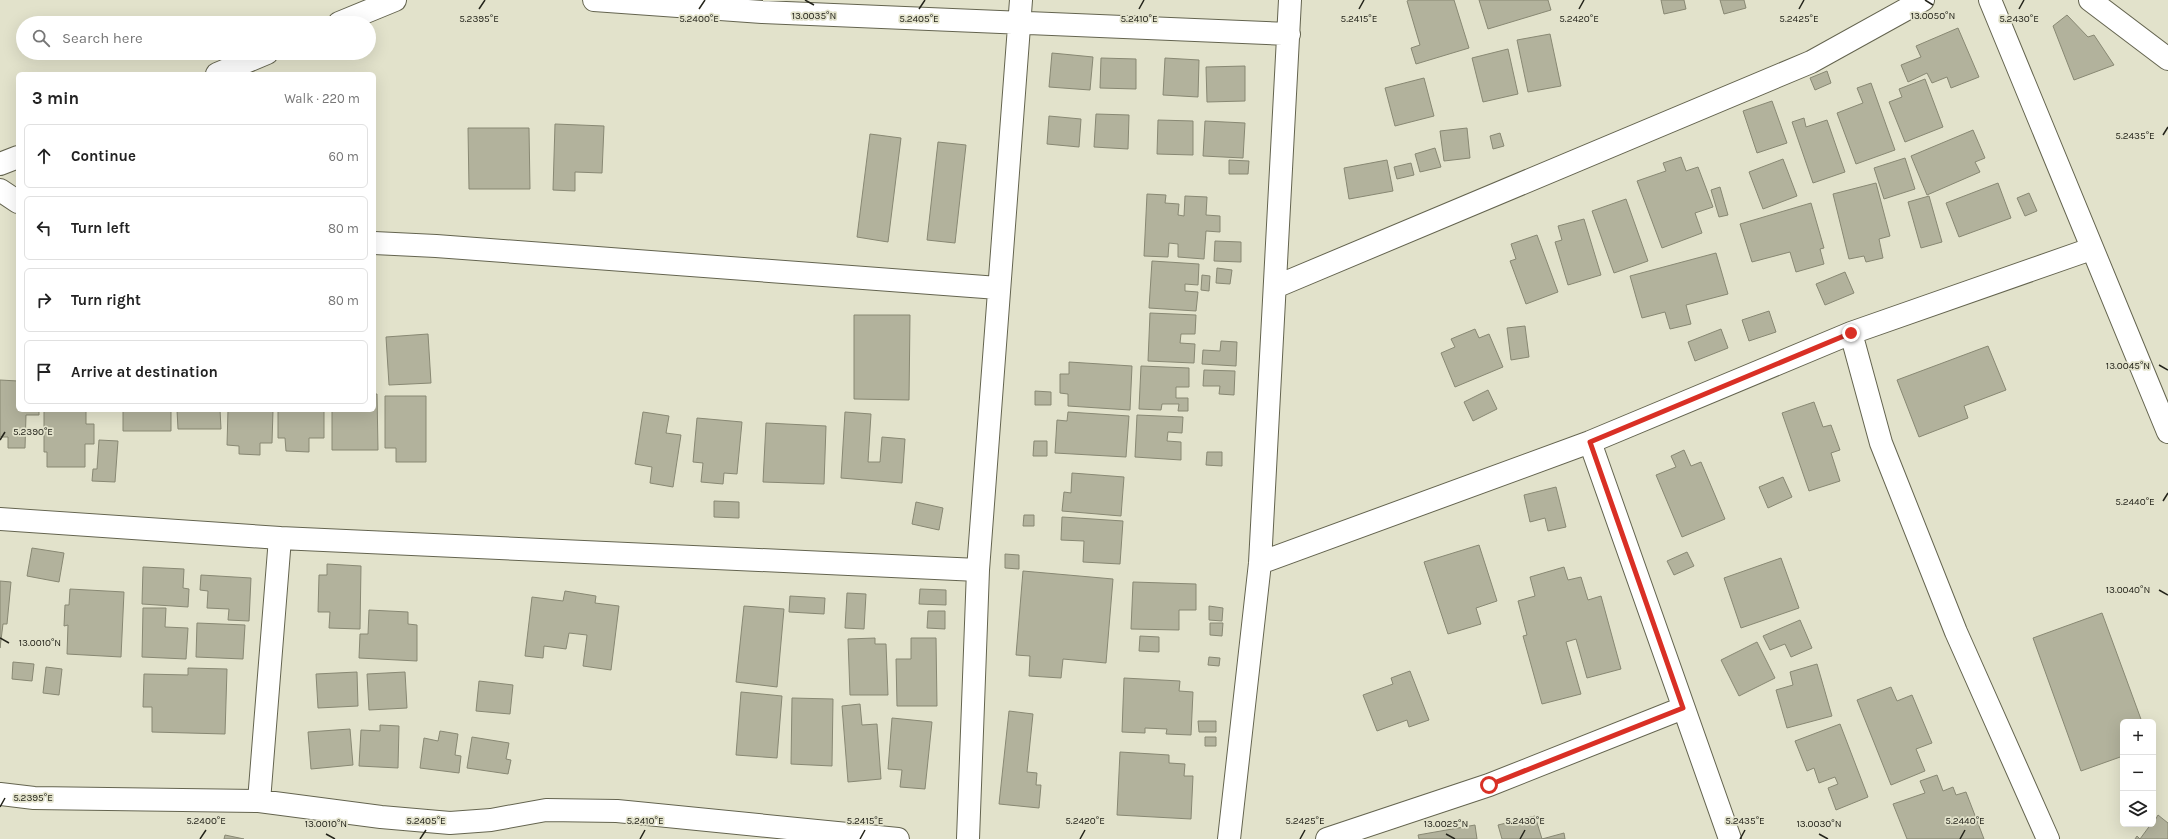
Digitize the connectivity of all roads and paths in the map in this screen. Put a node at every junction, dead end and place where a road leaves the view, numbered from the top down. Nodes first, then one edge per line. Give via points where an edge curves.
1 (395, 0) edge
2 (594, 0) edge
3 (1021, 0) edge
4 (1290, 0) edge
5 (1923, 0) edge
6 (1990, 0) edge
7 (2090, 0) edge
8 (357, 16) edge
9 (1020, 23) junction
10 (1289, 34) junction
11 (2168, 58) edge
12 (250, 60) edge
13 (222, 72) edge
14 (16, 158) edge
15 (0, 164) edge
16 (0, 190) edge
17 (16, 201) edge
18 (376, 244) edge
19 (2091, 249) junction
20 (1275, 287) junction
21 (998, 288) junction
22 (1851, 333) junction
23 (2168, 432) edge
24 (1590, 442) junction
25 (0, 519) edge
26 (280, 538) junction
27 (1260, 563) junction
28 (978, 570) junction
29 (1683, 708) junction
30 (0, 794) edge
31 (259, 801) junction
32 (489, 829) edge
33 (898, 839) edge
34 (968, 839) edge
35 (1229, 839) edge
36 (1327, 839) edge
37 (1730, 839) edge
38 (2048, 839) edge

1 - 8 street
2 - 9 street via 762,12
3 - 9 street
4 - 10 street
5 - 20 street via 1811,62
6 - 19 street
7 - 11 street
9 - 10 street
9 - 21 street
10 - 20 street
12 - 13 street
14 - 15 street
16 - 17 street
18 - 21 street via 436,246
19 - 22 street
19 - 23 street
20 - 27 street
21 - 28 street
22 - 24 street
22 - 38 street via 1881,443 1956,632
24 - 27 street
24 - 29 street
25 - 26 street
26 - 28 street
26 - 31 street
27 - 35 street
28 - 34 street
29 - 36 street via 1489,785
29 - 37 street
30 - 31 street via 34,798
31 - 32 street
32 - 33 street via 546,810 617,811

